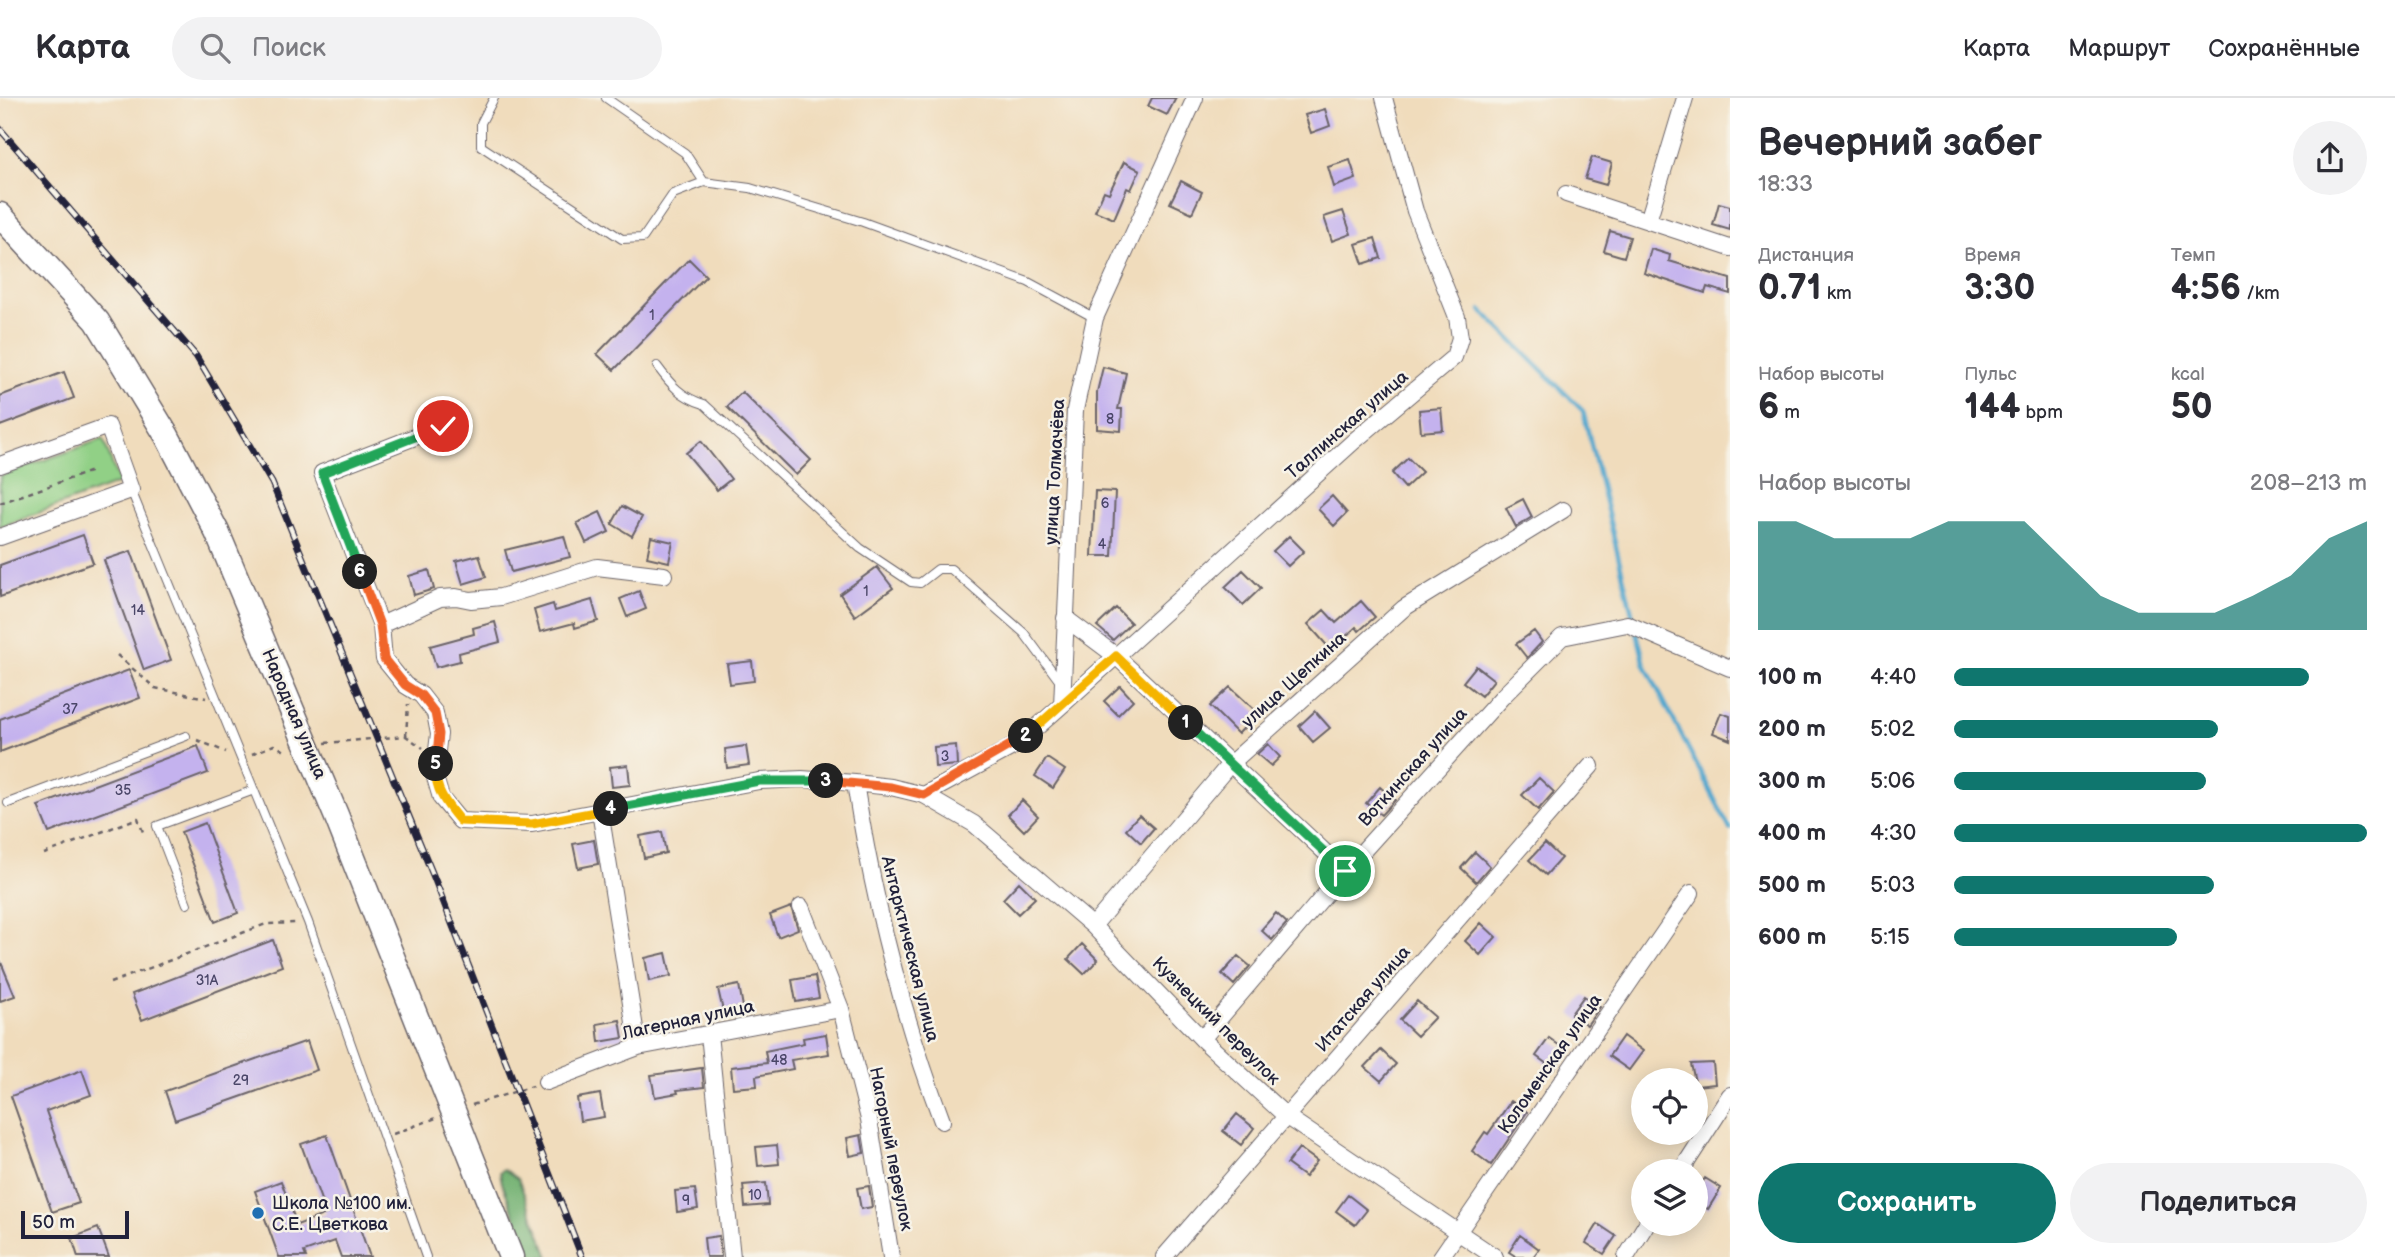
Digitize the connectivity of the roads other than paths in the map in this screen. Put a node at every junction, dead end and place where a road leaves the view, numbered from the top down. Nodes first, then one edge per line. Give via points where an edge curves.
1 (494, 98) edge
2 (606, 98) edge
3 (1195, 98) edge
4 (1384, 98) edge
5 (1685, 98) edge
6 (704, 182) junction
7 (1566, 194) dead end
8 (0, 215) edge
9 (1648, 221) junction
10 (1730, 248) edge
11 (1096, 318) junction
12 (657, 366) dead end
13 (443, 426) dead end
14 (0, 465) edge
15 (131, 490) junction
16 (1563, 510) dead end
17 (0, 537) edge
18 (664, 575) dead end
19 (1065, 618) junction
20 (380, 625) junction
21 (1116, 656) junction
22 (1730, 668) edge
23 (1063, 686) junction
24 (1062, 705) junction
25 (186, 736) dead end
26 (1229, 765) junction
27 (1591, 766) dead end
28 (855, 783) junction
29 (254, 790) junction
30 (924, 795) junction
31 (8, 803) dead end
32 (600, 811) junction
33 (1345, 871) junction
34 (1691, 893) dead end
35 (187, 904) dead end
36 (801, 907) dead end
37 (1093, 926) junction
38 (841, 1009) junction
39 (709, 1034) junction
40 (1202, 1039) junction
41 (638, 1047) junction
42 (546, 1082) dead end
43 (1730, 1095) edge
44 (1287, 1117) junction
45 (942, 1121) dead end
46 (1689, 1159) edge
47 (1458, 1232) junction
48 (1639, 1236) edge
49 (426, 1257) edge
50 (511, 1257) edge
51 (732, 1257) edge
52 (891, 1257) edge
53 (1164, 1257) edge
54 (1441, 1257) edge
55 (1495, 1257) edge
56 (1626, 1257) edge

1 - 6 lane via 481,122 481,146 622,239 643,238 673,194
2 - 6 lane via 685,153
3 - 11 street, улица Толмачёва
4 - 21 street, Таллинская улица via 1415,211 1457,317 1460,338 1454,356
5 - 9 street
6 - 11 lane via 750,188 863,222 1028,282
7 - 9 street
8 - 50 main road, Народная улица via 97,321 167,436 217,532 336,815
9 - 10 street
11 - 19 street, улица Толмачёва via 1075,410
12 - 23 lane via 676,390 704,404 860,548 911,582 920,583 938,569 951,569 1024,634
13 - 20 street, Кузнецкий переулок via 322,473
14 - 15 street via 108,426
15 - 17 street
15 - 29 lane
16 - 26 street, улица Щепкина via 1404,608
18 - 20 street via 597,567 501,597 440,598
19 - 21 street
19 - 23 street, улица Толмачёва
20 - 32 street, Кузнецкий переулок via 384,659 435,713 439,734 434,774 441,799 460,821 532,824
21 - 24 street, Таллинская улица
21 - 26 street
22 - 33 street, Воткинская улица via 1632,625 1562,636
23 - 24 street, улица Толмачёва
24 - 30 street via 1018,744
25 - 31 lane
26 - 33 street
26 - 37 street, улица Щепкина
27 - 44 street, Итатская улица
28 - 30 street, Кузнецкий переулок
28 - 32 street, Кузнецкий переулок via 759,781
28 - 45 street, Антарктическая улица via 879,911 919,1060
29 - 35 lane via 157,827
29 - 49 lane via 308,922
30 - 37 street, Кузнецкий переулок via 974,824
32 - 41 street
33 - 40 street, Воткинская улица
34 - 47 street, Коломенская улица
36 - 38 street, Нагорный переулок
37 - 40 street, Кузнецкий переулок
38 - 39 street, Лагерная улица
38 - 52 street, Нагорный переулок via 870,1119
39 - 41 street, Лагерная улица
39 - 51 street
40 - 44 street, Кузнецкий переулок
41 - 42 street, Лагерная улица
43 - 46 street
44 - 47 street, Кузнецкий переулок
44 - 53 street, Итатская улица
47 - 54 street, Коломенская улица
47 - 55 street, Кузнецкий переулок
48 - 56 street

